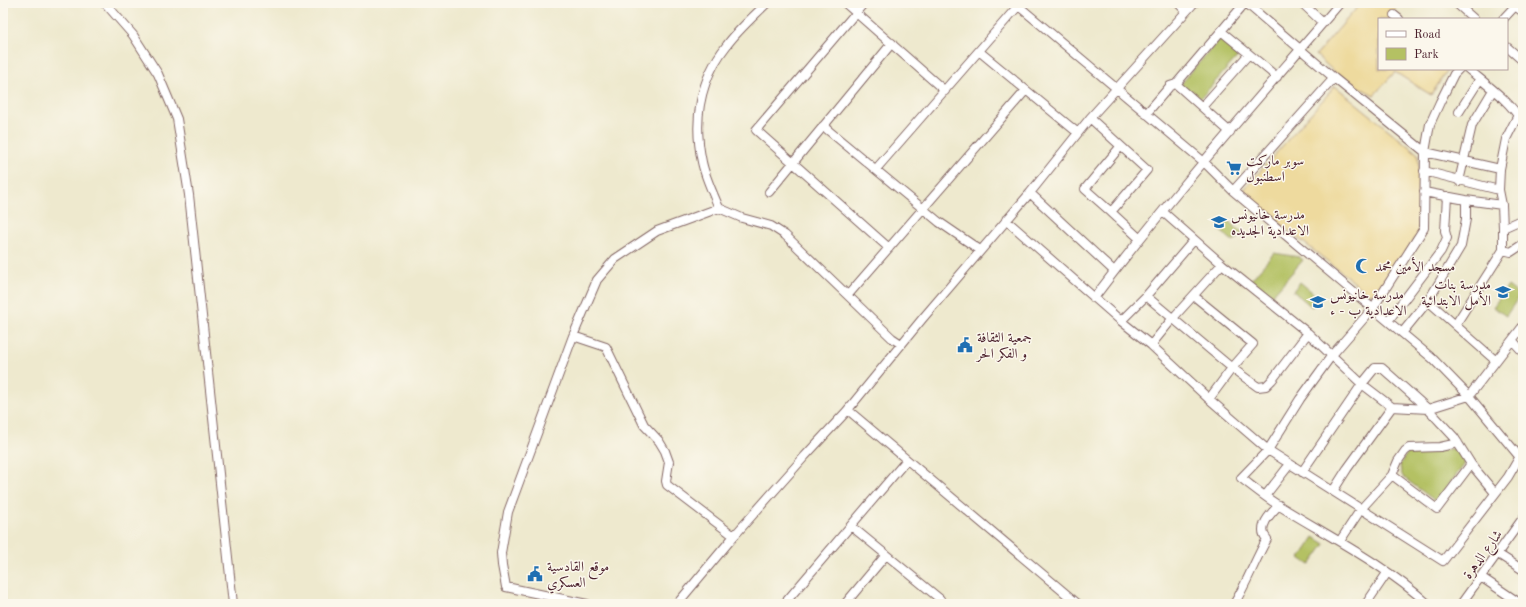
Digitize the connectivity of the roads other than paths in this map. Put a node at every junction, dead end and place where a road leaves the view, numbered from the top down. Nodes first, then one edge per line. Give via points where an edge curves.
1 (105, 3) edge
2 (767, 3) edge
3 (845, 3) edge
4 (864, 3) edge
5 (1178, 3) edge
6 (1194, 3) edge
7 (1245, 3) edge
8 (1302, 3) edge
9 (1340, 3) edge
10 (1456, 3) edge
11 (1517, 4) edge
12 (1016, 5) edge
13 (856, 12) junction
14 (1186, 12) junction
15 (1523, 12) edge
16 (1473, 18) edge
17 (1504, 18) edge
18 (1323, 23) junction
19 (1221, 31) junction
20 (892, 43) junction
21 (1508, 48) edge
22 (1301, 49) junction
23 (980, 52) dead end
24 (1249, 54) junction
25 (1523, 61) edge
26 (1458, 70) edge
27 (1469, 70) edge
28 (1277, 77) junction
29 (1334, 78) junction
30 (1480, 79) junction
31 (1176, 84) junction
32 (1026, 90) junction
33 (1116, 90) junction
34 (1493, 90) junction
35 (945, 91) junction
36 (1202, 107) junction
37 (1459, 112) dead end
38 (1146, 114) junction
39 (1518, 115) junction
40 (1090, 118) junction
41 (1523, 123) edge
42 (823, 126) junction
43 (1230, 132) junction
44 (1078, 133) junction
45 (1120, 147) junction
46 (1425, 152) junction
47 (1464, 161) junction
48 (1204, 162) junction
49 (793, 163) junction
50 (876, 169) junction
51 (1500, 169) junction
52 (1424, 171) junction
53 (1459, 181) junction
54 (1499, 190) junction
55 (1233, 191) junction
56 (769, 192) dead end
57 (1030, 192) junction
58 (1424, 192) junction
59 (1447, 196) junction
60 (1466, 200) junction
61 (1502, 205) junction
62 (719, 208) junction
63 (923, 209) junction
64 (1111, 212) junction
65 (1163, 212) junction
66 (1523, 219) edge
67 (1006, 220) junction
68 (1504, 228) junction
69 (1140, 240) junction
70 (1194, 240) junction
71 (1523, 244) edge
72 (889, 248) junction
73 (980, 250) junction
74 (1503, 250) junction
75 (1222, 264) junction
76 (1114, 271) junction
77 (848, 295) junction
78 (1146, 296) junction
79 (1194, 296) junction
80 (1094, 298) junction
81 (1428, 301) junction
82 (1373, 308) junction
83 (1173, 318) junction
84 (1121, 321) junction
85 (1388, 321) junction
86 (1456, 324) junction
87 (1523, 326) edge
88 (1308, 333) junction
89 (1402, 333) junction
90 (573, 336) junction
91 (1513, 341) junction
92 (901, 344) junction
93 (1151, 345) junction
94 (1523, 352) edge
95 (1332, 355) junction
96 (1496, 360) junction
97 (1232, 368) junction
98 (1362, 384) junction
99 (1469, 396) junction
100 (1209, 399) junction
101 (1392, 407) junction
102 (1428, 409) junction
103 (848, 410) junction
104 (1458, 443) junction
105 (1268, 450) junction
106 (1521, 460) edge
107 (905, 462) dead end
108 (1290, 464) junction
109 (1471, 464) junction
110 (1302, 472) junction
111 (1392, 475) junction
112 (1333, 491) junction
113 (1495, 493) junction
114 (1265, 496) junction
115 (1278, 505) junction
116 (1361, 509) junction
117 (1523, 518) edge
118 (851, 526) junction
119 (734, 536) junction
120 (1340, 542) junction
121 (1498, 554) junction
122 (886, 555) junction
123 (1523, 570) edge
124 (1387, 573) junction
125 (1482, 576) junction
126 (940, 599) dead end
127 (233, 604) edge
128 (587, 604) edge
129 (677, 604) edge
130 (784, 604) edge
131 (845, 604) edge
132 (1078, 604) edge
133 (1234, 604) edge
134 (1366, 604) edge
135 (1428, 604) edge
136 (1461, 604) edge
137 (1521, 604) edge

1 - 127 street via 133,35 158,74 177,119 189,195
2 - 62 street via 727,44 709,76 699,104 698,125 702,163
3 - 13 street
4 - 13 street
5 - 14 street
6 - 14 street
7 - 19 street
7 - 22 street
8 - 18 street
9 - 18 street
10 - 16 street
11 - 15 street
11 - 17 street
12 - 33 street
12 - 35 street
13 - 20 street
13 - 49 street via 756,130
14 - 33 street
18 - 22 street
19 - 24 street
19 - 31 street
20 - 35 street
20 - 42 street
21 - 25 street
22 - 28 street
22 - 29 street
23 - 32 street
24 - 28 street
24 - 36 street
26 - 46 street via 1430,124
27 - 30 street
28 - 43 street
29 - 46 street
29 - 55 street
30 - 34 street
30 - 37 street
31 - 36 street
31 - 38 street via 1170,86
32 - 44 street
32 - 63 street
33 - 38 street
33 - 40 street
34 - 39 street
34 - 47 street via 1474,120
35 - 50 street
36 - 43 street
38 - 48 street
39 - 41 street
39 - 51 street via 1506,139
40 - 44 street
40 - 45 street
42 - 49 street
42 - 50 street
43 - 48 street
44 - 57 street
45 - 64 street via 1085,189
45 - 64 street via 1147,170
46 - 47 street
46 - 52 street
47 - 51 street
47 - 53 street
48 - 55 street
48 - 65 street
49 - 56 street
49 - 72 street
50 - 63 street
51 - 54 street
52 - 53 street
52 - 58 street
53 - 54 street
54 - 61 street
55 - 82 street
57 - 67 street
57 - 76 street
58 - 59 street
58 - 82 street via 1424,228
59 - 60 street
59 - 85 street via 1447,238 1441,250
60 - 61 street
60 - 81 street via 1462,246
61 - 68 street
62 - 77 street via 778,230
62 - 90 street via 657,232 615,259 597,280
63 - 72 street
63 - 73 street
64 - 69 street
65 - 69 street
65 - 70 street
66 - 68 street
67 - 73 street
67 - 80 street
68 - 74 street
69 - 76 street
70 - 75 street
70 - 78 street
71 - 74 street via 1510,252
72 - 77 street
73 - 92 street
74 - 86 street
75 - 79 street
75 - 88 street
76 - 80 street
77 - 92 street
78 - 83 street
78 - 84 street
79 - 83 street
79 - 97 street via 1253,344
80 - 84 street
81 - 86 street
81 - 89 street
82 - 85 street
82 - 95 street
83 - 93 street
83 - 97 street
84 - 93 street
85 - 89 street
86 - 96 street
87 - 91 street
88 - 95 street
88 - 97 street via 1266,386 1258,387
89 - 99 street via 1433,359
90 - 119 street via 606,347 644,425 665,451 669,462 667,485
90 - 128 street via 508,512 501,553 506,587
91 - 94 street
91 - 96 street
92 - 103 street
93 - 100 street
95 - 98 street
95 - 105 street via 1300,398
96 - 99 street
97 - 100 street
98 - 101 street
98 - 102 street via 1375,368 1382,368
98 - 110 street
99 - 102 street
99 - 106 street
100 - 105 street
101 - 102 street
101 - 112 street
102 - 104 street
103 - 119 street
103 - 132 street
104 - 109 street
104 - 111 street via 1440,447 1409,448 1398,461
105 - 108 street
105 - 114 street via 1240,478
106 - 113 street
107 - 118 street
108 - 110 street
108 - 114 street
109 - 111 street via 1437,509
109 - 113 street
110 - 112 street
111 - 116 street
112 - 116 street
113 - 116 street via 1443,561
114 - 115 street
115 - 120 street
115 - 133 street via 1265,520 1264,531 1267,539
116 - 120 street
117 - 121 street, شارع الدهرة
118 - 122 street
118 - 130 street
119 - 129 street
120 - 124 street
121 - 123 street
121 - 125 street, شارع الدهرة
122 - 126 street
122 - 131 street
124 - 134 street
124 - 135 street
125 - 136 street, شارع الدهرة
125 - 137 street

